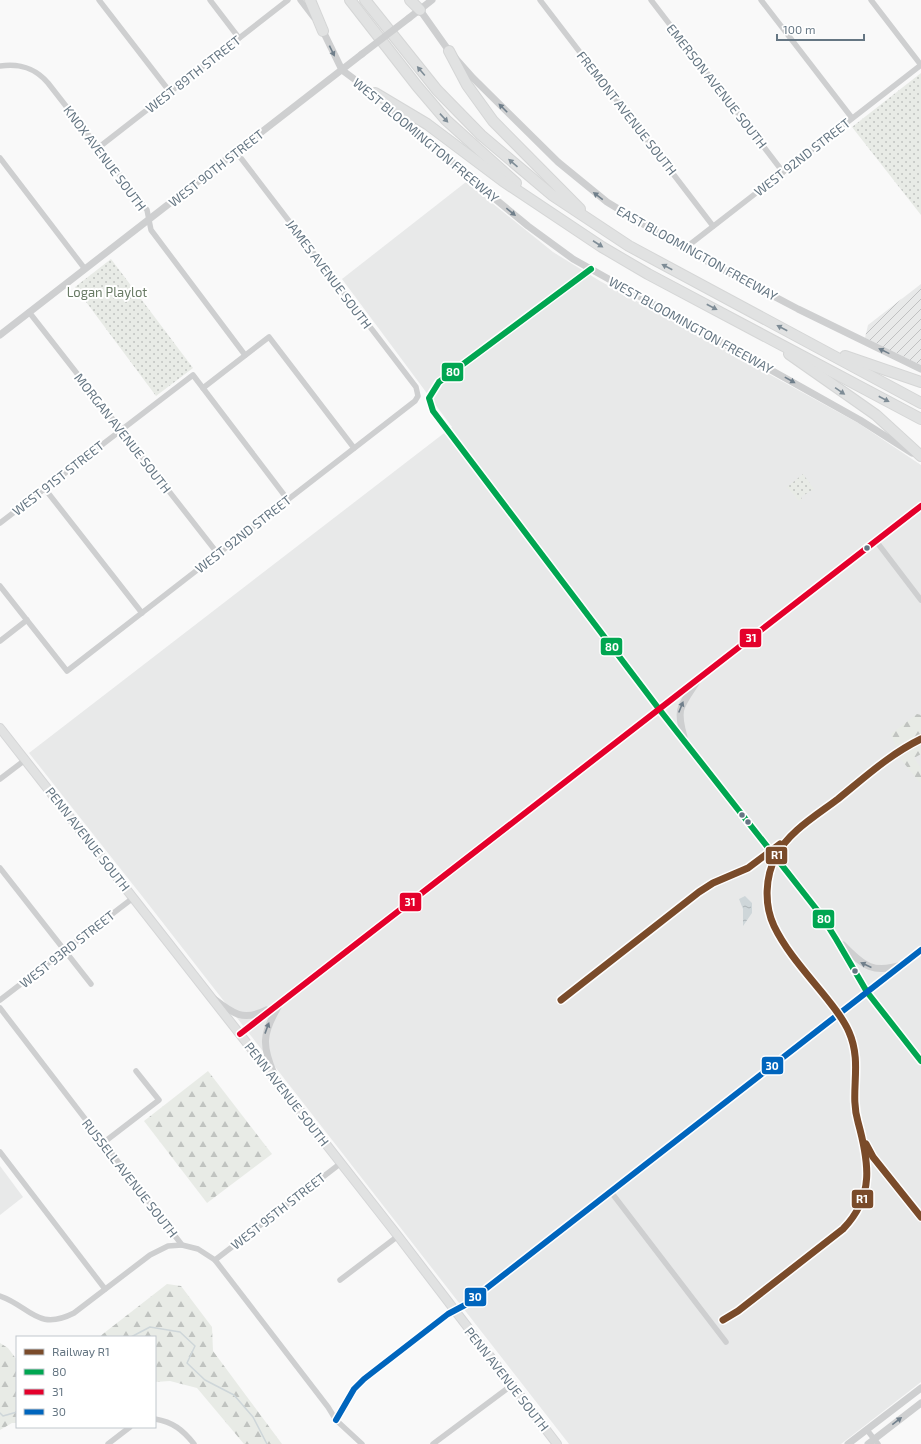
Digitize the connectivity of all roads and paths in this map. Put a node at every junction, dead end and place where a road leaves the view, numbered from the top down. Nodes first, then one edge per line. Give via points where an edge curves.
1 (99, 0) edge
2 (210, 0) edge
3 (288, 0) edge
4 (300, 0) edge
5 (310, 0) edge
6 (350, 0) edge
7 (365, 0) edge
8 (410, 0) edge
9 (432, 0) edge
10 (540, 0) edge
11 (651, 0) edge
12 (761, 0) edge
13 (871, 0) edge
14 (420, 10) junction
15 (323, 31) junction
16 (239, 38) junction
17 (449, 51) junction
18 (921, 65) edge
19 (0, 66) edge
20 (342, 70) junction
21 (170, 92) junction
22 (375, 93) junction
23 (852, 118) junction
24 (98, 148) junction
25 (237, 153) junction
26 (0, 158) edge
27 (783, 172) junction
28 (554, 215) junction
29 (149, 220) junction
30 (713, 226) junction
31 (600, 228) junction
32 (684, 248) junction
33 (85, 269) junction
34 (591, 269) junction
35 (29, 312) junction
36 (751, 328) junction
37 (1, 333) edge
38 (816, 346) junction
39 (245, 355) junction
40 (921, 369) edge
41 (921, 382) edge
42 (203, 388) junction
43 (418, 396) joint
44 (921, 403) edge
45 (921, 419) edge
46 (121, 430) junction
47 (354, 448) junction
48 (921, 457) edge
49 (45, 489) junction
50 (288, 500) junction
51 (921, 506) edge
52 (0, 523) edge
53 (876, 541) junction
54 (218, 554) junction
55 (0, 586) edge
56 (921, 600) edge
57 (142, 613) junction
58 (27, 620) junction
59 (0, 641) edge
60 (700, 677) junction
61 (659, 709) junction
62 (0, 728) edge
63 (685, 741) junction
64 (25, 760) junction
65 (0, 779) edge
66 (0, 868) edge
67 (133, 898) junction
68 (836, 938) junction
69 (65, 950) junction
70 (921, 950) edge
71 (903, 964) junction
72 (91, 984) dead end
73 (867, 992) junction
74 (212, 997) junction
75 (0, 1000) edge
76 (280, 1003) junction
77 (0, 1008) edge
78 (240, 1034) junction
79 (921, 1061) edge
80 (136, 1071) dead end
81 (275, 1078) junction
82 (103, 1143) junction
83 (0, 1152) edge
84 (341, 1163) junction
85 (611, 1192) junction
86 (398, 1236) junction
87 (182, 1245) junction
88 (215, 1260) junction
89 (340, 1280) dead end
90 (105, 1289) junction
91 (0, 1296) edge
92 (454, 1310) junction
93 (726, 1342) dead end
94 (512, 1385) junction
95 (921, 1388) edge
96 (921, 1403) edge
97 (156, 1419) edge
98 (336, 1420) junction
99 (129, 1428) edge
100 (867, 1430) junction
101 (876, 1442) edge
102 (108, 1444) edge
103 (194, 1444) edge
104 (362, 1444) edge
105 (433, 1444) edge
106 (557, 1444) edge
107 (848, 1444) edge
108 (868, 1444) edge

1 - 21 street
2 - 16 street
3 - 16 street, WEST 89TH STREET
4 - 15 street
5 - 15 highway
6 -> 28 highway via 416,86 446,120
31 -> 7 highway via 552,195 481,135 428,80
8 - 14 highway
9 - 14 street, WEST 90TH STREET
10 - 30 street, FREMONT AVENUE SOUTH
11 - 27 street, EMERSON AVENUE SOUTH
12 - 23 street
13 - 18 street
14 - 17 street, EAST BLOOMINGTON FREEWAY
14 - 20 street, WEST 90TH STREET, bridge
15 -> 20 street
16 - 21 street, WEST 89TH STREET
17 - 31 highway via 467,84 493,121
32 -> 17 street, EAST BLOOMINGTON FREEWAY via 607,202 582,183 473,78
18 - 23 street, WEST 92ND STREET
19 - 24 street, KNOX AVENUE SOUTH via 26,67 42,76
20 - 22 street, WEST BLOOMINGTON FREEWAY
20 - 25 street, WEST 90TH STREET
21 - 24 street, WEST 89TH STREET
22 - 28 highway via 427,124 503,181
22 -> 34 street, WEST BLOOMINGTON FREEWAY via 528,226
23 - 27 street, WEST 92ND STREET
24 - 29 street, KNOX AVENUE SOUTH via 147,210
25 - 29 street, WEST 90TH STREET
25 - 43 street, JAMES AVENUE SOUTH via 416,387
26 - 33 street
27 - 30 street, WEST 92ND STREET
28 -> 36 highway via 648,274
29 - 33 street, WEST 90TH STREET
29 - 39 street, KNOX AVENUE SOUTH via 151,230
30 - 32 street, WEST 92ND STREET
38 -> 31 highway
40 -> 32 street, EAST BLOOMINGTON FREEWAY via 798,309
33 - 35 street, WEST 90TH STREET
34 -> 48 street, WEST BLOOMINGTON FREEWAY
34 - 61 street via 439,382 429,398 434,414
35 - 37 street, WEST 90TH STREET
35 - 46 street, MORGAN AVENUE SOUTH
36 -> 45 highway
36 -> 48 highway via 876,415
38 - 41 highway
38 - 44 highway
39 - 42 street
39 - 47 street via 269,337
42 - 46 street, WEST 91ST STREET via 192,375
42 - 50 street
43 - 47 street, WEST 92ND STREET via 414,402
46 - 49 street, WEST 91ST STREET
46 - 54 street, MORGAN AVENUE SOUTH
47 - 50 street, WEST 92ND STREET
49 - 52 street, WEST 91ST STREET
49 - 57 street
50 - 54 street, WEST 92ND STREET
51 - 53 street
53 - 56 street
53 - 60 street
54 - 57 street, WEST 92ND STREET
55 - 58 street
57 - 58 street, WEST 92ND STREET via 67,671
58 - 59 street
60 - 61 street
63 -> 60 street via 679,711
61 - 63 street
61 - 76 street
62 - 64 main road, PENN AVENUE SOUTH
63 - 68 street via 821,915
64 - 65 street
64 - 67 main road, PENN AVENUE SOUTH
66 - 69 street
67 - 69 street, WEST 93RD STREET
67 - 74 main road, PENN AVENUE SOUTH
71 -> 68 street via 890,969 872,968 859,962
68 - 73 street
69 - 72 street
69 - 75 street, WEST 93RD STREET
70 - 71 street
71 - 73 street
73 - 79 street
73 - 85 street
74 - 76 street via 229,1010 243,1016 257,1014
74 - 78 main road, PENN AVENUE SOUTH
76 - 78 street
81 -> 76 street via 265,1051 265,1035
77 - 82 street, RUSSELL AVENUE SOUTH
78 - 81 main road, PENN AVENUE SOUTH
80 - 82 street via 159,1100
81 - 84 main road, PENN AVENUE SOUTH
82 - 87 street, RUSSELL AVENUE SOUTH
83 - 90 street
84 - 86 main road, PENN AVENUE SOUTH
84 - 88 street, WEST 95TH STREET
85 - 92 street via 465,1305
85 - 93 street
86 - 89 street
86 - 92 main road, PENN AVENUE SOUTH
87 - 88 street, RUSSELL AVENUE SOUTH via 198,1249
87 - 90 street via 159,1250
88 - 98 street, RUSSELL AVENUE SOUTH
90 - 91 street via 74,1313 56,1320 36,1317
92 - 94 main road, PENN AVENUE SOUTH
92 - 98 street via 364,1379 354,1389
94 - 105 street
94 - 106 main road, PENN AVENUE SOUTH
95 - 100 street
101 -> 96 street
97 - 103 street via 181,1429
98 - 104 street, RUSSELL AVENUE SOUTH
99 - 102 street
100 - 101 street
100 - 107 street
101 - 108 street

